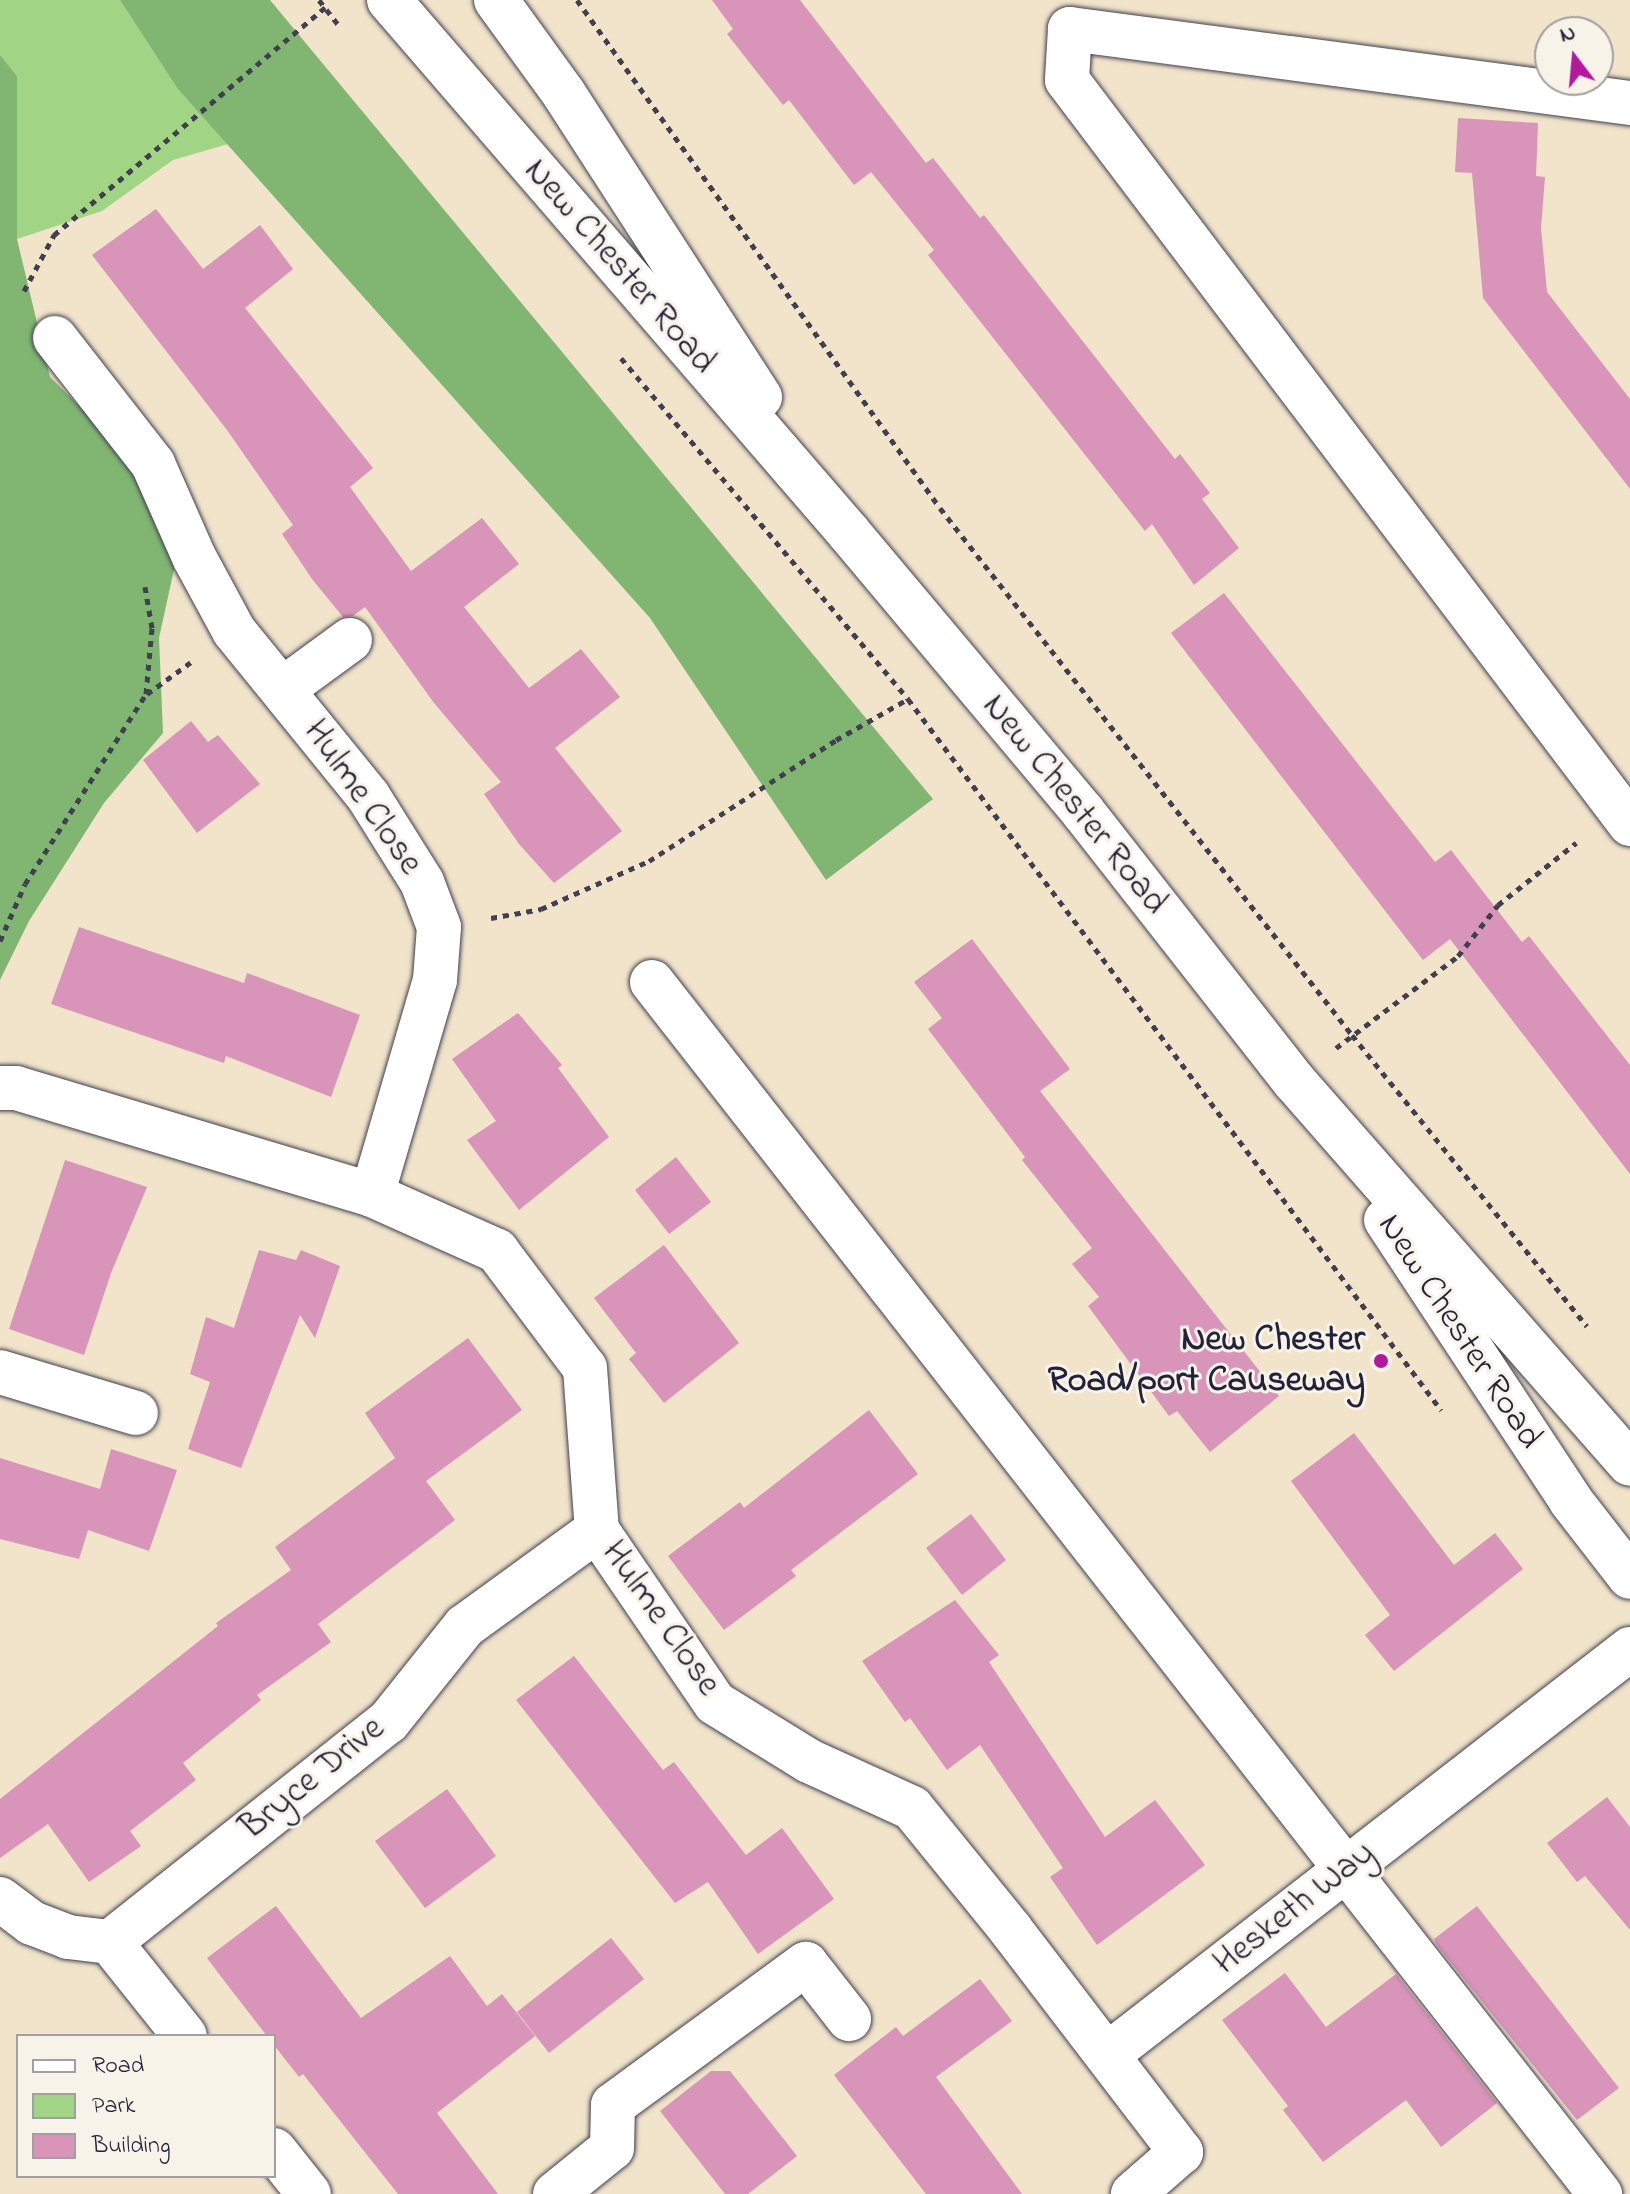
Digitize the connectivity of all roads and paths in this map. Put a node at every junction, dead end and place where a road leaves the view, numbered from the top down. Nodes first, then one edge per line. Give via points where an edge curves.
1 (319, 0) edge
2 (389, 0) edge
3 (496, 0) edge
4 (577, 0) edge
5 (346, 32) dead end
6 (1630, 103) edge
7 (55, 338) dead end
8 (612, 347) dead end
9 (849, 533) junction
10 (350, 640) dead end
11 (283, 689) junction
12 (908, 699) junction
13 (1624, 816) edge
14 (439, 927) junction
15 (652, 982) dead end
16 (1352, 1035) junction
17 (1294, 1081) junction
18 (0, 1088) edge
19 (372, 1195) junction
20 (1590, 1331) dead end
21 (0, 1372) edge
22 (136, 1413) dead end
23 (1446, 1416) dead end
24 (1630, 1464) edge
25 (597, 1530) junction
26 (1630, 1577) edge
27 (1630, 1649) edge
28 (1346, 1870) junction
29 (0, 1899) edge
30 (110, 1942) junction
31 (849, 2019) dead end
32 (183, 2034) edge
33 (1107, 2055) junction
34 (276, 2153) edge
35 (309, 2194) edge
36 (555, 2194) edge
37 (1133, 2194) edge
38 (1600, 2194) edge

1 - 5 path
2 - 9 main road, New Chester Road
3 - 9 main road, New Chester Road via 564,94
4 - 16 path via 940,508
6 - 13 main road via 1070,29 1067,80
7 - 11 main road, Hulme Close via 153,464 234,631
8 - 12 path
9 - 17 main road, New Chester Road via 1083,812
10 - 11 main road, Hulme Close
11 - 14 main road, Hulme Close via 368,796 422,882
12 - 14 path via 649,861 541,909
12 - 23 path
13 - 16 path via 1498,905 1458,956
14 - 19 main road, Hulme Close via 435,980
15 - 28 main road
16 - 17 path
16 - 20 path
17 - 24 main road, New Chester Road
17 - 26 main road, New Chester Road via 1571,1501
18 - 19 main road via 16,1088
19 - 25 main road, Hulme Close via 497,1251 585,1368
21 - 22 main road
25 - 30 main road, Bryce Drive via 465,1626 388,1722
25 - 33 main road, Hulme Close via 715,1703 809,1761 912,1808
27 - 28 main road, Hesketh Way
28 - 33 main road, Hesketh Way
28 - 38 main road
29 - 30 main road via 32,1923 68,1937
30 - 32 main road
31 - 36 main road via 806,1964 613,2105 612,2148
33 - 37 main road via 1181,2152
34 - 35 main road

